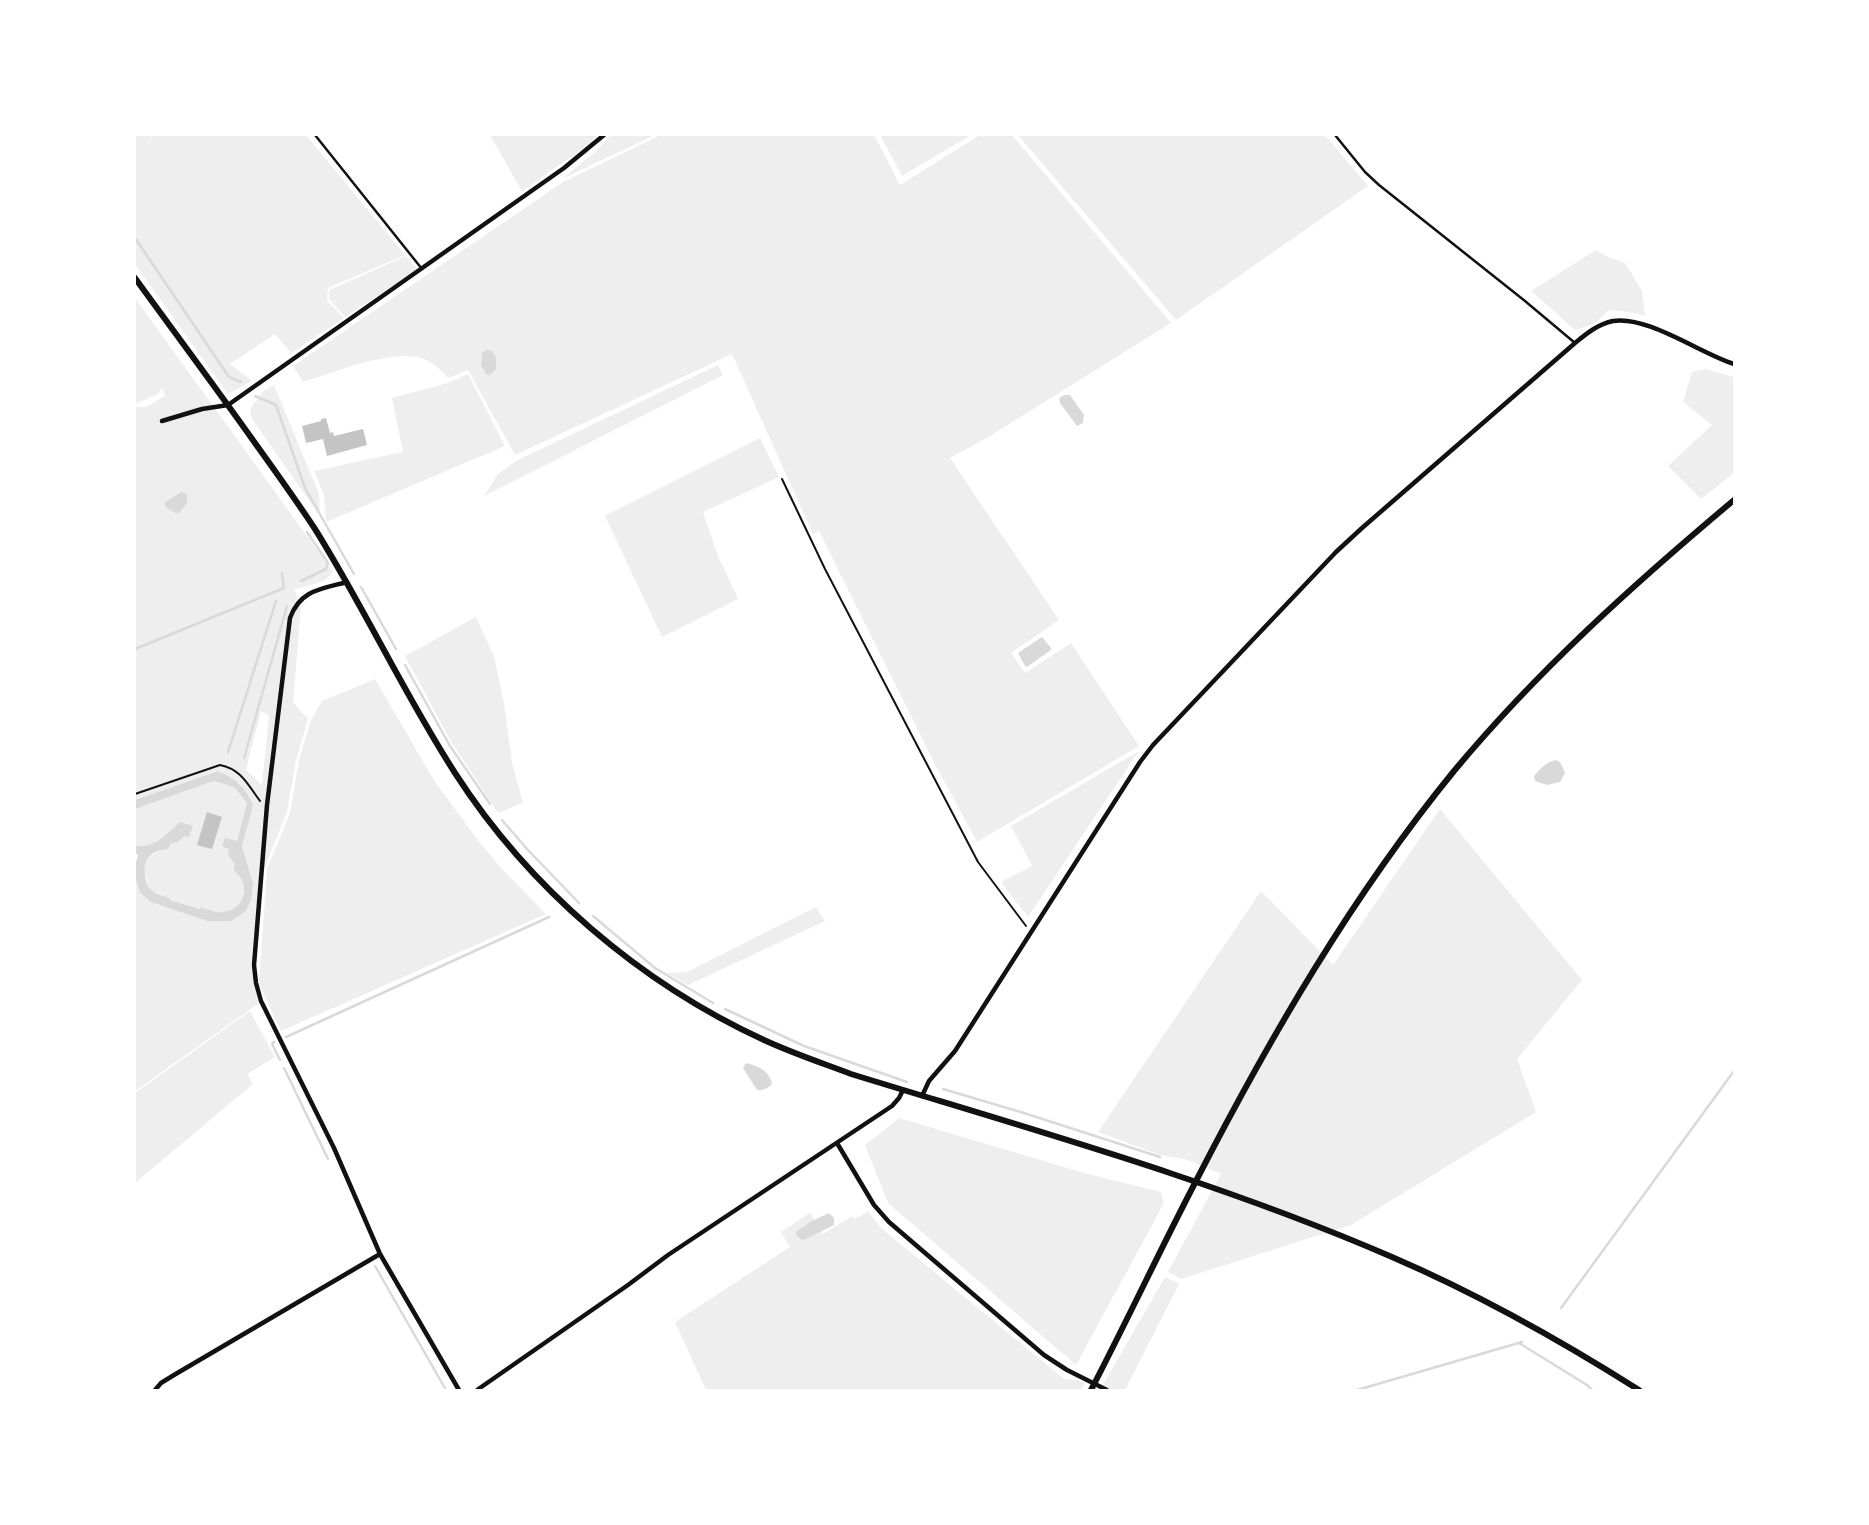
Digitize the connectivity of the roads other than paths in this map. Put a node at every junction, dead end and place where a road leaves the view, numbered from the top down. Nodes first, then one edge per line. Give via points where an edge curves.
1 (314, 135) edge
2 (604, 135) edge
3 (1335, 135) edge
4 (422, 269) junction
5 (135, 278) edge
6 (1575, 343) junction
7 (1734, 364) edge
8 (228, 405) junction
9 (162, 421) dead end
10 (1734, 500) edge
11 (347, 582) junction
12 (903, 1090) junction
13 (922, 1096) junction
14 (837, 1143) junction
15 (1195, 1181) junction
16 (380, 1254) junction
17 (1094, 1386) edge
18 (155, 1390) edge
19 (458, 1390) edge
20 (477, 1390) edge
21 (1107, 1390) edge
22 (1639, 1390) edge

1 - 4 lane
2 - 4 street
3 - 6 lane via 1379,185
4 - 8 street
5 - 8 main road
6 - 7 street via 1602,325 1626,321
6 - 13 street via 1353,536 1160,737
8 - 9 street
8 - 11 main road
10 - 15 main road via 1566,649 1446,782 1332,941
11 - 12 main road via 456,774 504,840 574,912 649,974 723,1019 799,1055
11 - 16 street via 310,593 297,602 290,618 267,805 254,965 261,1001
12 - 13 main road
12 - 14 street via 892,1106
13 - 15 main road
14 - 20 street
14 - 21 street via 889,1222 1044,1355
15 - 17 main road
15 - 22 main road via 1395,1258 1550,1336
16 - 18 street
16 - 19 street

